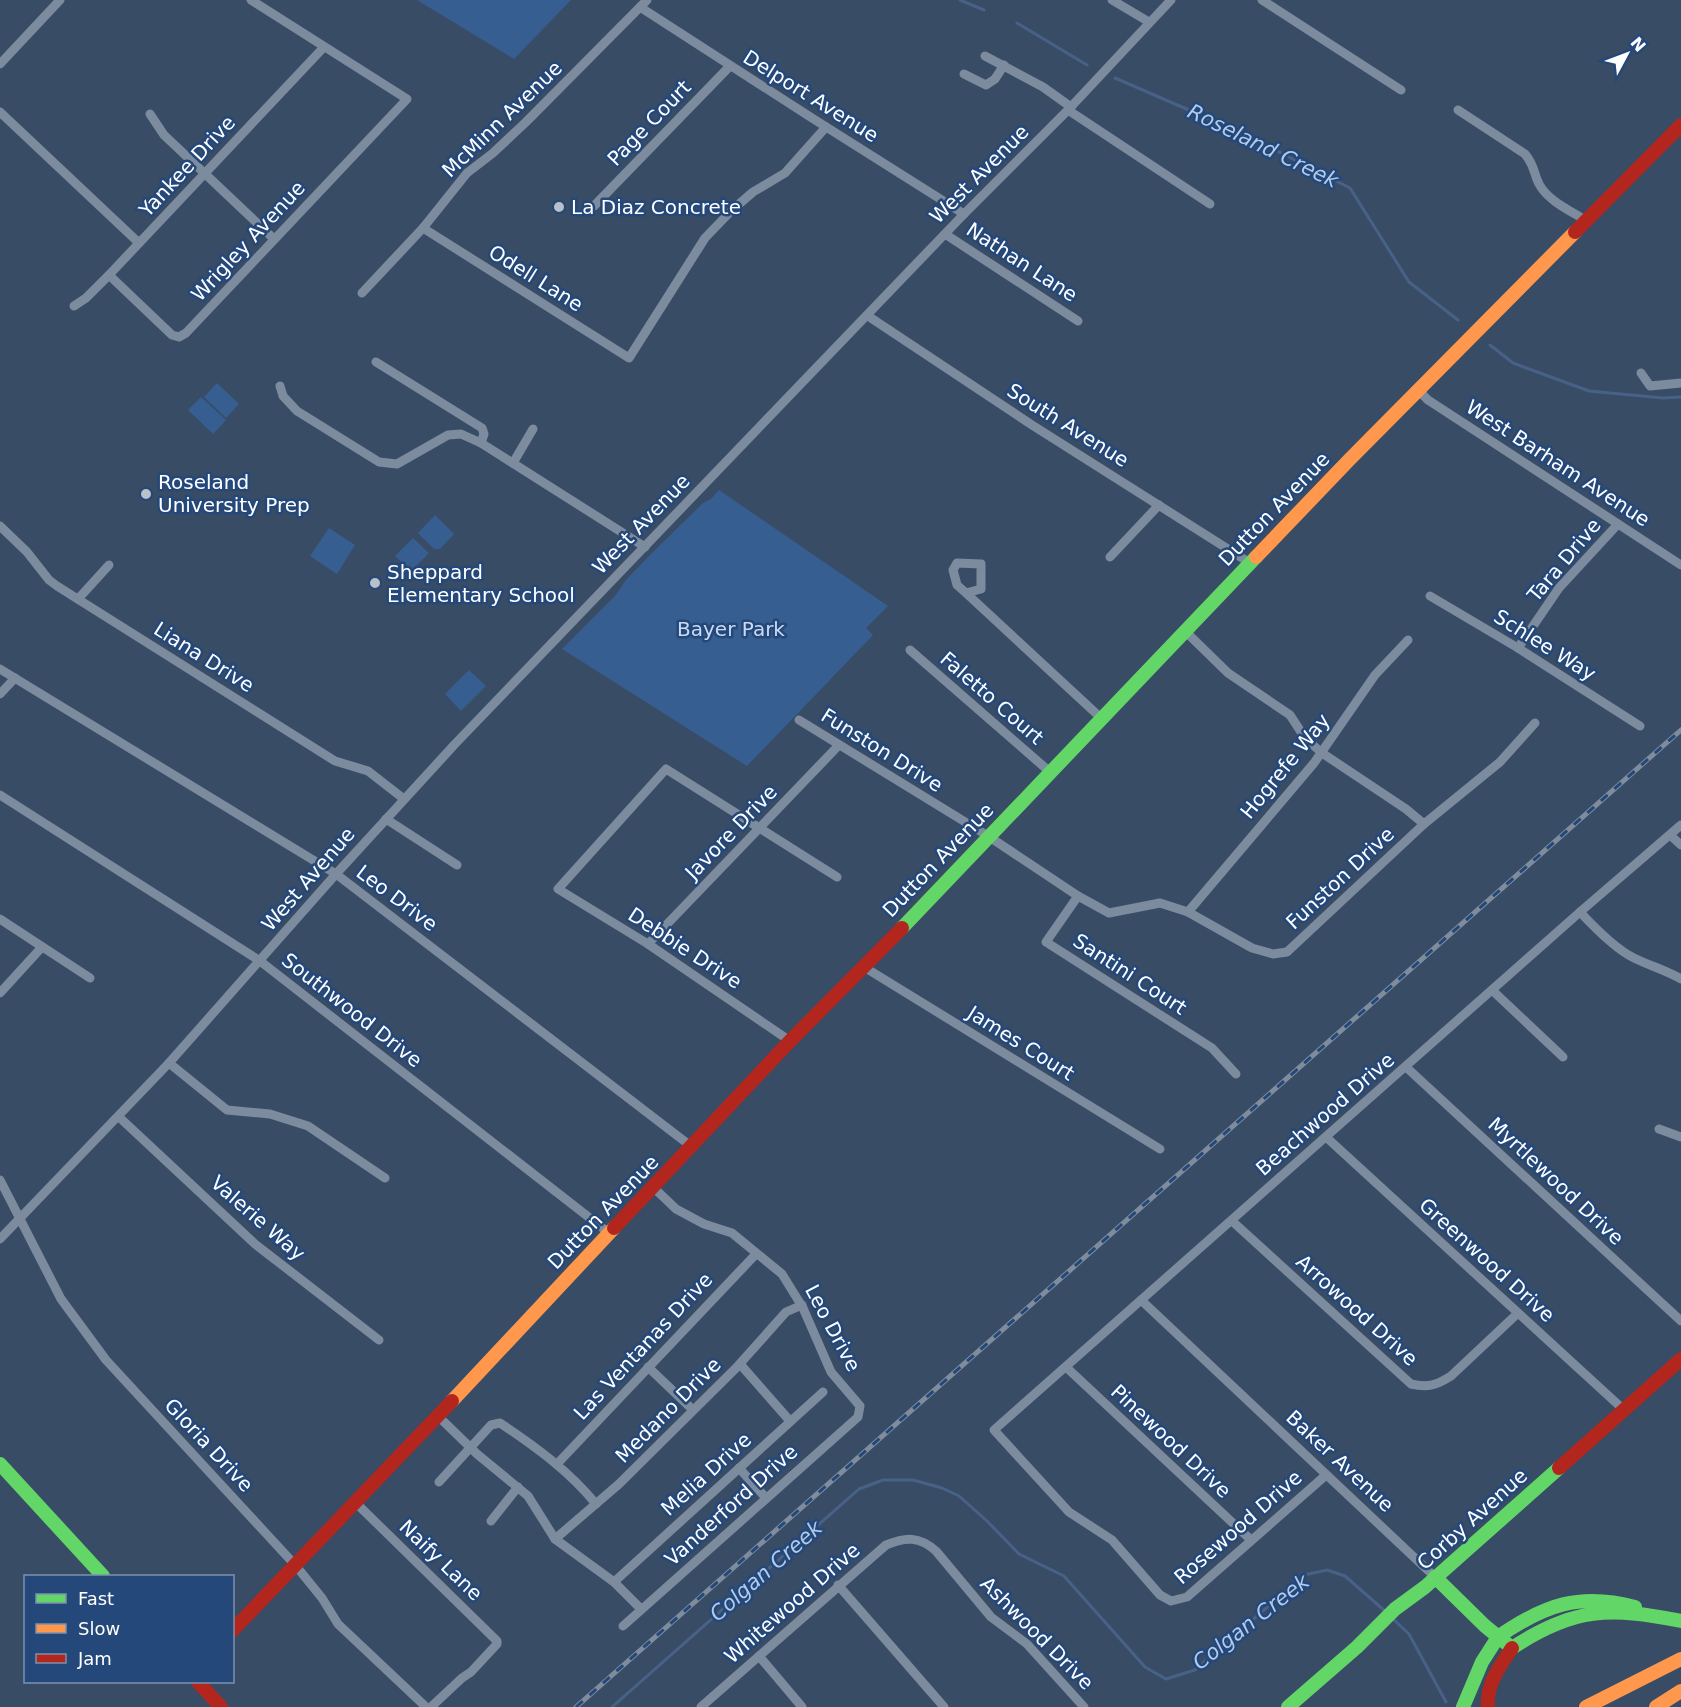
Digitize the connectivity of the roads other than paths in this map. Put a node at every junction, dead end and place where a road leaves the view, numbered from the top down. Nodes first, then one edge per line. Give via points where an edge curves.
1 (60, 0) edge
2 (251, 0) edge
3 (1113, 0) edge
4 (1171, 0) edge
5 (1262, 0) edge
6 (643, 3) edge
7 (1149, 22) junction
8 (324, 47) junction
9 (985, 56) dead end
10 (0, 64) edge
11 (1004, 65) junction
12 (730, 66) junction
13 (964, 74) dead end
14 (1401, 90) dead end
15 (1069, 108) junction
16 (1458, 110) dead end
17 (0, 112) edge
18 (150, 114) dead end
19 (1681, 125) edge
20 (826, 128) junction
21 (205, 173) junction
22 (1210, 204) dead end
23 (594, 206) dead end
24 (964, 213) junction
25 (1587, 221) junction
26 (423, 228) junction
27 (945, 234) junction
28 (274, 239) junction
29 (139, 243) junction
30 (109, 275) junction
31 (362, 293) dead end
32 (74, 306) dead end
33 (867, 316) junction
34 (1078, 321) dead end
35 (376, 362) dead end
36 (1641, 373) dead end
37 (1681, 383) edge
38 (280, 386) dead end
39 (1417, 389) junction
40 (533, 429) dead end
41 (481, 443) junction
42 (513, 463) junction
43 (1159, 505) junction
44 (1618, 524) junction
45 (0, 526) edge
46 (645, 546) junction
47 (1110, 557) dead end
48 (1250, 563) junction
49 (109, 565) dead end
50 (1681, 565) edge
51 (966, 593) dead end
52 (1430, 596) dead end
53 (78, 599) junction
54 (1185, 631) junction
55 (1408, 640) dead end
56 (1518, 648) junction
57 (910, 650) dead end
58 (0, 669) edge
59 (15, 678) junction
60 (0, 694) edge
61 (1101, 718) junction
62 (799, 720) dead end
63 (1535, 723) dead end
64 (1640, 726) dead end
65 (839, 745) junction
66 (1322, 753) junction
67 (1050, 772) junction
68 (0, 795) edge
69 (404, 799) junction
70 (386, 819) junction
71 (1424, 824) junction
72 (1681, 825) edge
73 (760, 828) junction
74 (1670, 835) junction
75 (988, 836) junction
76 (1681, 845) edge
77 (458, 865) dead end
78 (336, 874) junction
79 (837, 877) dead end
80 (1078, 896) junction
81 (1188, 912) junction
82 (1580, 912) junction
83 (0, 919) edge
84 (648, 944) junction
85 (42, 947) junction
86 (260, 961) junction
87 (864, 967) junction
88 (90, 978) dead end
89 (1681, 979) edge
90 (1492, 990) junction
91 (0, 993) edge
92 (790, 1041) junction
93 (1563, 1057) dead end
94 (169, 1063) junction
95 (1406, 1067) junction
96 (1236, 1074) dead end
97 (119, 1116) junction
98 (1659, 1129) dead end
99 (1326, 1137) junction
100 (1681, 1137) edge
101 (692, 1147) junction
102 (1160, 1149) dead end
103 (385, 1178) dead end
104 (0, 1180) edge
105 (653, 1187) junction
106 (21, 1218) junction
107 (1232, 1221) junction
108 (609, 1233) junction
109 (0, 1239) edge
110 (756, 1254) junction
111 (1141, 1300) junction
112 (802, 1305) junction
113 (1518, 1313) junction
114 (1681, 1321) edge
115 (379, 1340) dead end
116 (1681, 1359) edge
117 (740, 1364) junction
118 (648, 1367) junction
119 (1066, 1368) junction
120 (822, 1392) dead end
121 (860, 1409) joint
122 (693, 1410) junction
123 (1624, 1410) junction
124 (438, 1416) junction
125 (790, 1421) junction
126 (469, 1447) junction
127 (0, 1464) edge
128 (557, 1464) junction
129 (739, 1468) junction
130 (1326, 1475) junction
131 (439, 1482) dead end
132 (518, 1487) junction
133 (766, 1498) junction
134 (356, 1503) junction
135 (597, 1504) junction
136 (491, 1521) dead end
137 (555, 1539) junction
138 (912, 1539) joint
139 (1251, 1540) junction
140 (296, 1566) junction
141 (102, 1575) edge
142 (1435, 1578) junction
143 (614, 1582) junction
144 (838, 1585) junction
145 (1171, 1601) joint
146 (641, 1609) junction
147 (1665, 1617) junction
148 (1681, 1621) edge
149 (623, 1626) dead end
150 (234, 1629) edge
151 (1498, 1637) junction
152 (1512, 1648) junction
153 (759, 1656) junction
154 (1681, 1660) edge
155 (199, 1683) edge
156 (1681, 1691) edge
157 (221, 1707) edge
158 (426, 1707) edge
159 (431, 1707) edge
160 (701, 1707) edge
161 (802, 1707) edge
162 (944, 1707) edge
163 (1084, 1707) edge
164 (1288, 1707) edge
165 (1463, 1707) edge
166 (1488, 1707) edge
167 (1586, 1707) edge
168 (1613, 1707) edge
169 (1656, 1707) edge

1 - 10 street
2 - 8 street
3 - 7 street
4 - 7 street, West Avenue
5 - 14 street
6 - 12 street, Delport Avenue
6 - 26 street, McMinn Avenue via 526,122 467,173
7 - 15 street, West Avenue
8 - 21 street, Yankee Drive
8 - 28 street, Wrigley Avenue via 407,99
9 - 11 street
11 - 13 street via 986,85
11 - 15 street via 1043,87
12 - 20 street, Delport Avenue
12 - 23 street, Page Court
15 - 22 street
15 - 24 street, West Avenue
16 - 25 street via 1525,154 1533,164 1538,183 1549,196
17 - 29 street
18 - 21 street via 164,135
19 - 25 main road, Dutton Avenue
20 - 24 street, Delport Avenue
20 - 26 street, Odell Lane via 784,173 753,192 705,238 629,358
21 - 28 street
21 - 29 street, Yankee Drive
24 - 27 street, West Avenue
25 - 39 main road, Dutton Avenue
26 - 31 street, McMinn Avenue
27 - 33 street, West Avenue
27 - 34 street, Nathan Lane
28 - 30 street, Wrigley Avenue via 179,337 166,330
29 - 30 street, Yankee Drive
30 - 32 street, Yankee Drive
33 - 43 street, South Avenue
33 - 46 street, West Avenue
35 - 41 street via 482,428
36 - 37 street via 1650,386
38 - 41 street via 283,396 297,411 379,462 397,464 448,435 461,434
39 - 44 street, West Barham Avenue
39 - 48 main road, Dutton Avenue
40 - 42 street
41 - 42 street
42 - 46 street
43 - 47 street
43 - 48 street, South Avenue
44 - 50 street, West Barham Avenue
44 - 56 street, Tara Drive via 1559,588
45 - 53 street, Liana Drive via 49,580
46 - 69 street, West Avenue
48 - 54 main road, Dutton Avenue
49 - 53 street
51 - 61 street
52 - 56 street, Schlee Way
53 - 69 street, Liana Drive via 335,761 368,771
54 - 61 main road, Dutton Avenue
54 - 66 street via 1228,673 1290,715 1305,738
55 - 66 street, Hogrefe Way via 1375,675
56 - 64 street, Schlee Way
57 - 67 street, Faletto Court
58 - 59 street, Leo Drive
59 - 60 street
59 - 78 street, Leo Drive
61 - 67 main road, Dutton Avenue
62 - 65 street, Funston Drive
63 - 71 street, Funston Drive via 1500,762
65 - 73 street, Javore Drive
65 - 75 street, Funston Drive
66 - 71 street
66 - 81 street, Hogrefe Way
67 - 75 main road, Dutton Avenue
68 - 86 street, Southwood Drive
69 - 70 street, West Avenue
70 - 77 street
70 - 78 street, West Avenue
71 - 81 street, Funston Drive via 1287,952 1273,954 1252,948
72 - 74 street, Beachwood Drive
73 - 79 street
73 - 84 street, Javore Drive
73 - 84 street, Debbie Drive via 666,769 558,889
74 - 76 street
74 - 82 street, Beachwood Drive
75 - 80 street, Funston Drive
75 - 87 main road, Dutton Avenue
78 - 86 street, West Avenue
78 - 101 street, Leo Drive
80 - 81 street, Funston Drive via 1109,913 1160,903
80 - 96 street, Santini Court via 1046,942 1212,1048
82 - 89 street via 1632,957
82 - 90 street, Beachwood Drive
83 - 85 street
84 - 92 street, Debbie Drive
85 - 88 street
85 - 91 street
86 - 94 street, West Avenue
86 - 108 street, Southwood Drive
87 - 92 main road, Dutton Avenue
87 - 102 street, James Court
90 - 93 street
90 - 95 street, Beachwood Drive
92 - 101 main road, Dutton Avenue
94 - 97 street, West Avenue
94 - 103 street via 227,1110 270,1114 308,1126
95 - 99 street, Beachwood Drive
95 - 114 street, Myrtlewood Drive
97 - 106 street, West Avenue
97 - 115 street, Valerie Way via 255,1244
98 - 100 street
99 - 107 street, Beachwood Drive
99 - 113 street, Greenwood Drive
101 - 105 main road, Dutton Avenue
104 - 106 street, Gloria Drive
105 - 108 main road, Dutton Avenue
105 - 110 street, Leo Drive via 676,1209 732,1233
106 - 109 street, West Avenue
106 - 140 street, Gloria Drive via 61,1299 106,1360
107 - 111 street, Beachwood Drive
107 - 113 street, Arrowood Drive via 1411,1384 1425,1387 1451,1376
108 - 124 main road, Dutton Avenue
110 - 112 street, Leo Drive via 782,1274
110 - 118 street, Las Ventanas Drive
111 - 119 street, Beachwood Drive
111 - 130 street, Baker Avenue
112 - 117 street, Medano Drive via 786,1312
112 - 121 street, Leo Drive via 831,1372
113 - 123 street, Greenwood Drive
116 - 123 main road, Corby Avenue
117 - 122 street, Medano Drive
117 - 125 street
118 - 122 street
118 - 128 street, Las Ventanas Drive
119 - 139 street, Pinewood Drive
119 - 145 street, Beachwood Drive via 994,1430 1069,1512 1112,1540 1160,1595
120 - 125 street, Melia Drive
121 - 133 street, Vanderford Drive via 858,1417
122 - 135 street, Medano Drive
123 - 142 main road, Corby Avenue
124 - 126 street
124 - 134 main road, Dutton Avenue
125 - 129 street, Melia Drive
126 - 128 street via 491,1425 500,1424
126 - 131 street
126 - 132 street
127 - 141 main road
128 - 135 street
129 - 133 street
129 - 143 street, Melia Drive
130 - 139 street, Rosewood Drive
130 - 142 street, Baker Avenue
132 - 136 street
132 - 137 street via 531,1500
133 - 146 street, Vanderford Drive
134 - 140 main road, Dutton Avenue
134 - 159 street, Naify Lane via 497,1641 471,1672
135 - 137 street, Medano Drive
137 - 143 street
138 - 144 street, Whitewood Drive via 886,1545
138 - 163 street, Ashwood Drive via 925,1542 936,1551 991,1617 1027,1644
139 - 145 street, Rosewood Drive via 1187,1596
140 - 150 main road, Dutton Avenue
140 - 158 street, Gloria Drive via 338,1624
142 - 151 main road, Baker Avenue
142 - 164 main road, Corby Avenue via 1395,1609
143 - 146 street
144 - 153 street, Whitewood Drive
144 - 162 street
146 - 149 street, Vanderford Drive
147 - 148 main road
147 - 151 main road via 1608,1599 1584,1599 1536,1612
147 - 152 main road via 1607,1610 1588,1612 1562,1619
151 - 152 main road, Baker Avenue
151 - 165 main road via 1476,1674
152 - 166 main road via 1492,1681
153 - 160 street, Whitewood Drive
153 - 161 street
154 - 167 main road
154 - 168 main road
155 - 157 main road
156 - 169 main road

